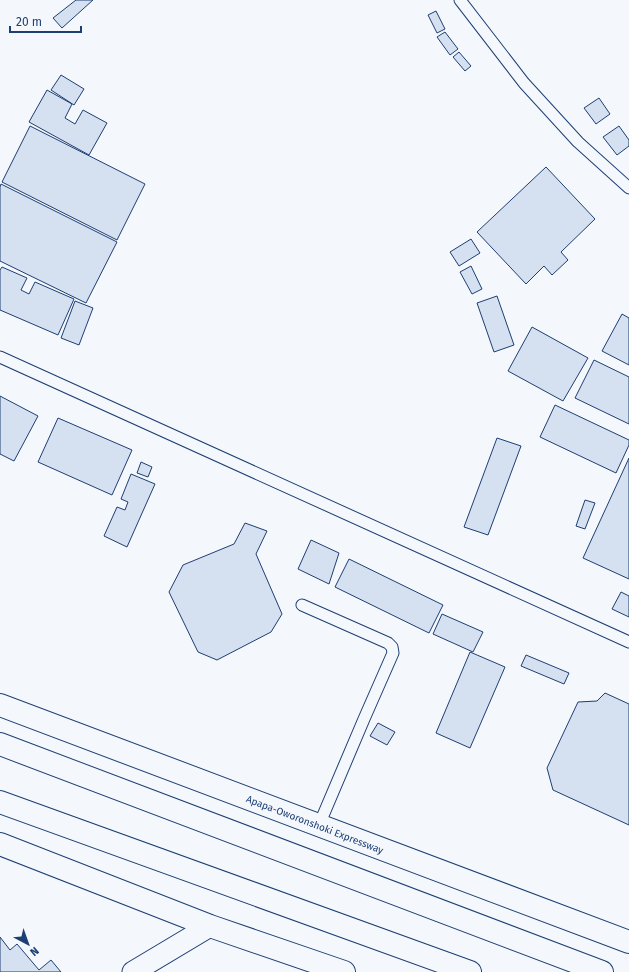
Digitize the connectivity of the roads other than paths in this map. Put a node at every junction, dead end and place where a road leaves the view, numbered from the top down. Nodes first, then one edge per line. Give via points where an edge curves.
1 (460, 0) edge
2 (629, 188) edge
3 (0, 357) edge
4 (302, 605) dead end
5 (629, 642) edge
6 (0, 705) edge
7 (0, 744) edge
8 (0, 802) edge
9 (319, 826) junction
10 (0, 844) edge
11 (210, 926) junction
12 (629, 942) edge
13 (133, 972) edge
14 (344, 972) edge
15 (470, 972) edge
16 (602, 972) edge

1 - 2 lane via 524,83 578,142
3 - 5 lane
4 - 9 lane via 388,643 393,653
6 - 9 main road, Apapa-Oworonshoki Expressway
7 - 16 main road
8 - 15 main road
9 - 12 main road, Apapa-Oworonshoki Expressway
10 - 11 main road
11 - 13 street
11 - 14 main road

